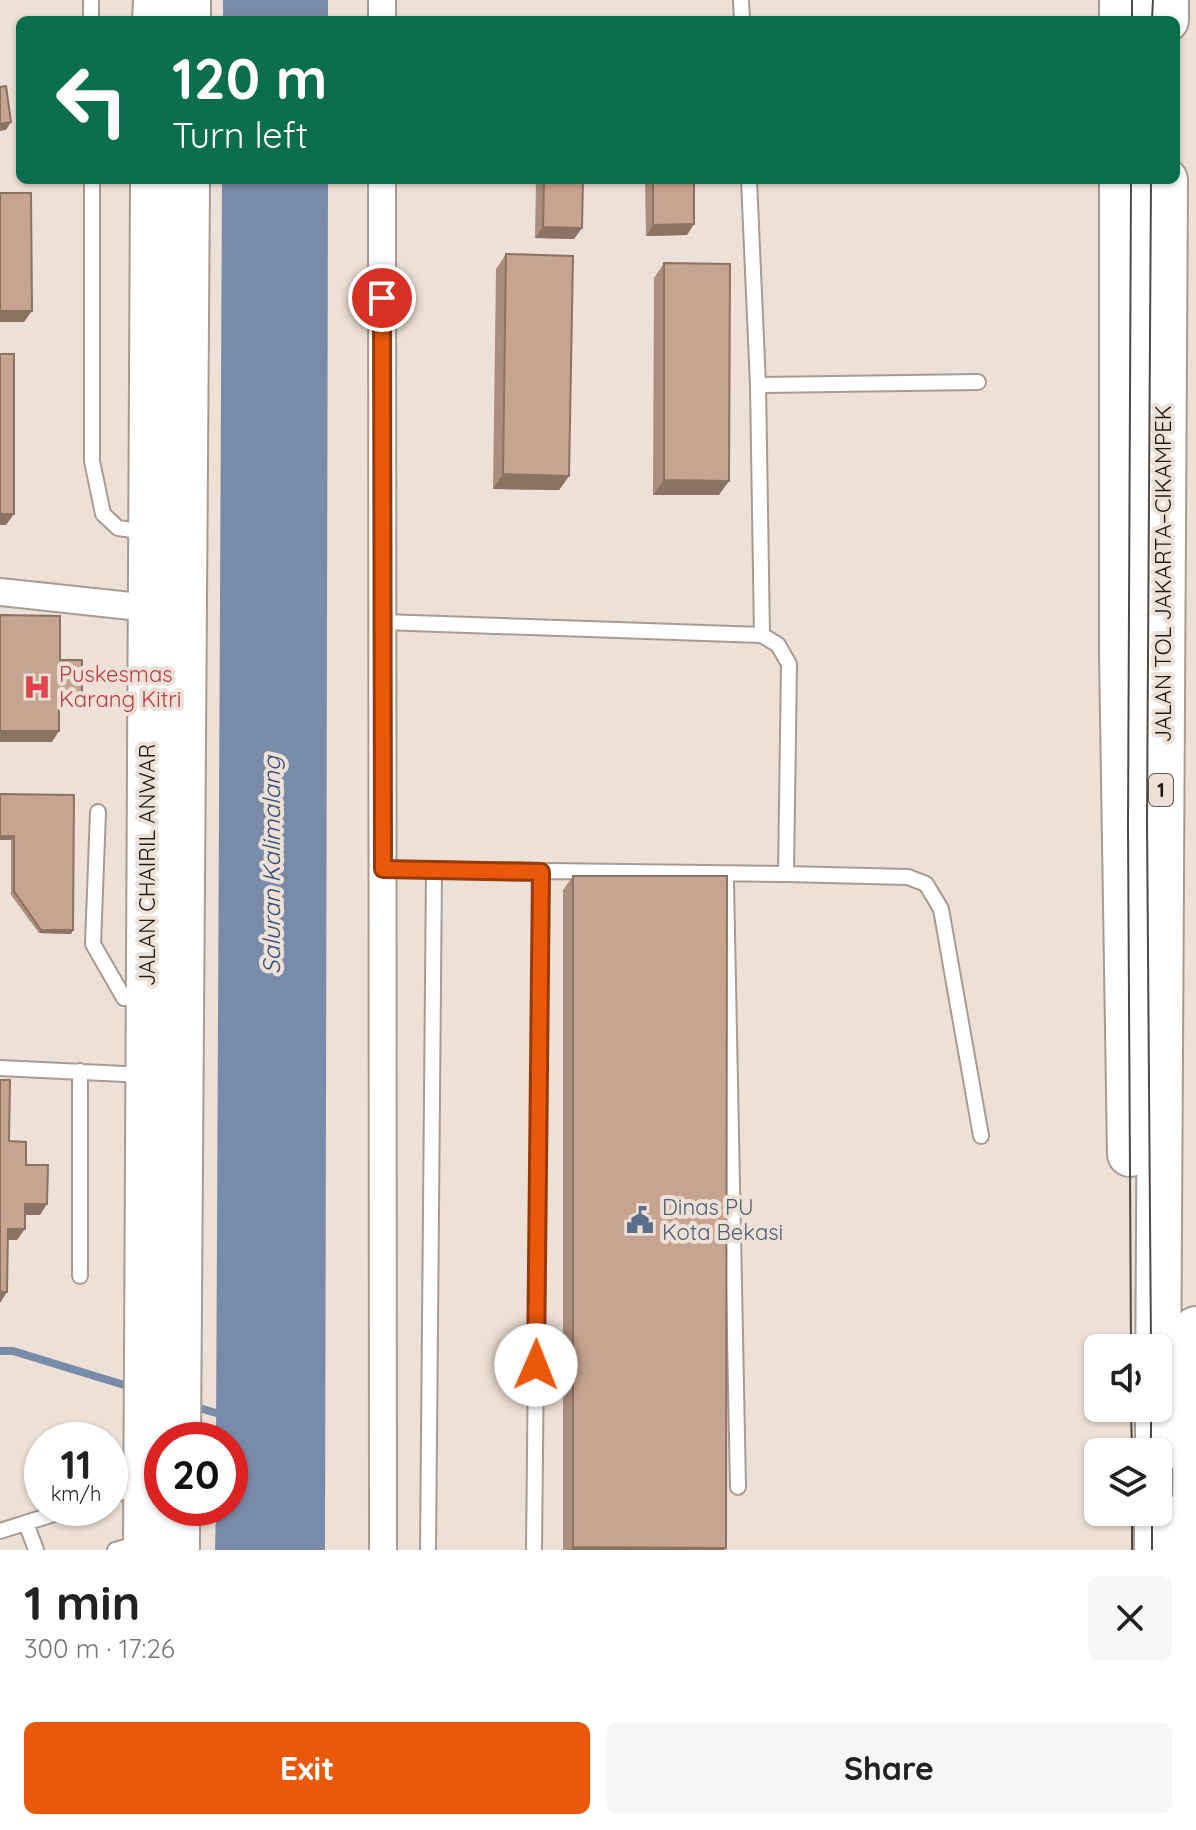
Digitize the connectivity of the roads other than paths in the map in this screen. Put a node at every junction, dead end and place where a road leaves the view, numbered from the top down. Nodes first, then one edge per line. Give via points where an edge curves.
1 (92, 184) edge
2 (152, 184) edge
3 (188, 184) edge
4 (382, 184) edge
5 (749, 184) edge
6 (1122, 184) edge
7 (1165, 184) edge
8 (978, 382) dead end
9 (758, 385) junction
10 (149, 532) junction
11 (0, 592) edge
12 (166, 610) junction
13 (382, 622) junction
14 (762, 635) junction
15 (98, 812) dead end
16 (383, 869) junction
17 (434, 870) junction
18 (541, 872) junction
19 (726, 874) junction
20 (786, 874) junction
21 (146, 997) junction
22 (0, 1068) edge
23 (80, 1071) junction
24 (163, 1075) junction
25 (981, 1136) dead end
26 (80, 1276) dead end
27 (1196, 1329) edge
28 (1138, 1334) edge
29 (1158, 1334) edge
30 (167, 1422) edge
31 (144, 1469) edge
32 (738, 1487) dead end
33 (128, 1490) edge
34 (24, 1524) edge
35 (27, 1526) edge
36 (164, 1526) edge
37 (1157, 1526) edge
38 (0, 1531) edge
39 (146, 1548) edge
40 (36, 1550) edge
41 (383, 1550) edge
42 (428, 1550) edge
43 (534, 1550) edge
44 (1157, 1550) edge
45 (1195, 1550) edge

1 - 10 lane via 94,475 108,520 122,529
2 - 10 main road, JALAN CHAIRIL ANWAR
3 - 12 main road, JALAN CHAIRIL ANWAR
4 - 13 street
5 - 9 lane
6 - 28 highway via 1122,686 1132,1275
7 - 29 highway, JALAN TOL JAKARTA–CIKAMPEK / 1
8 - 9 lane
9 - 14 lane
10 - 12 main road, JALAN CHAIRIL ANWAR
11 - 12 street
12 - 21 main road, JALAN CHAIRIL ANWAR
12 - 24 main road, JALAN CHAIRIL ANWAR
13 - 14 lane
13 - 16 street
14 - 20 lane via 778,645 789,664
15 - 21 lane via 93,944 124,998
16 - 17 lane
16 - 41 street
17 - 18 lane
17 - 42 lane
18 - 19 lane
18 - 43 lane
19 - 20 lane
19 - 32 lane
20 - 25 lane via 908,877 920,879 934,894 947,932
21 - 24 main road, JALAN CHAIRIL ANWAR
22 - 23 lane
23 - 24 lane
23 - 26 lane
24 - 30 main road, JALAN CHAIRIL ANWAR
27 - 45 highway
31 - 33 main road, JALAN CHAIRIL ANWAR
33 - 39 main road, JALAN CHAIRIL ANWAR
34 - 38 lane
35 - 40 lane
36 - 39 main road, JALAN CHAIRIL ANWAR
37 - 44 highway

